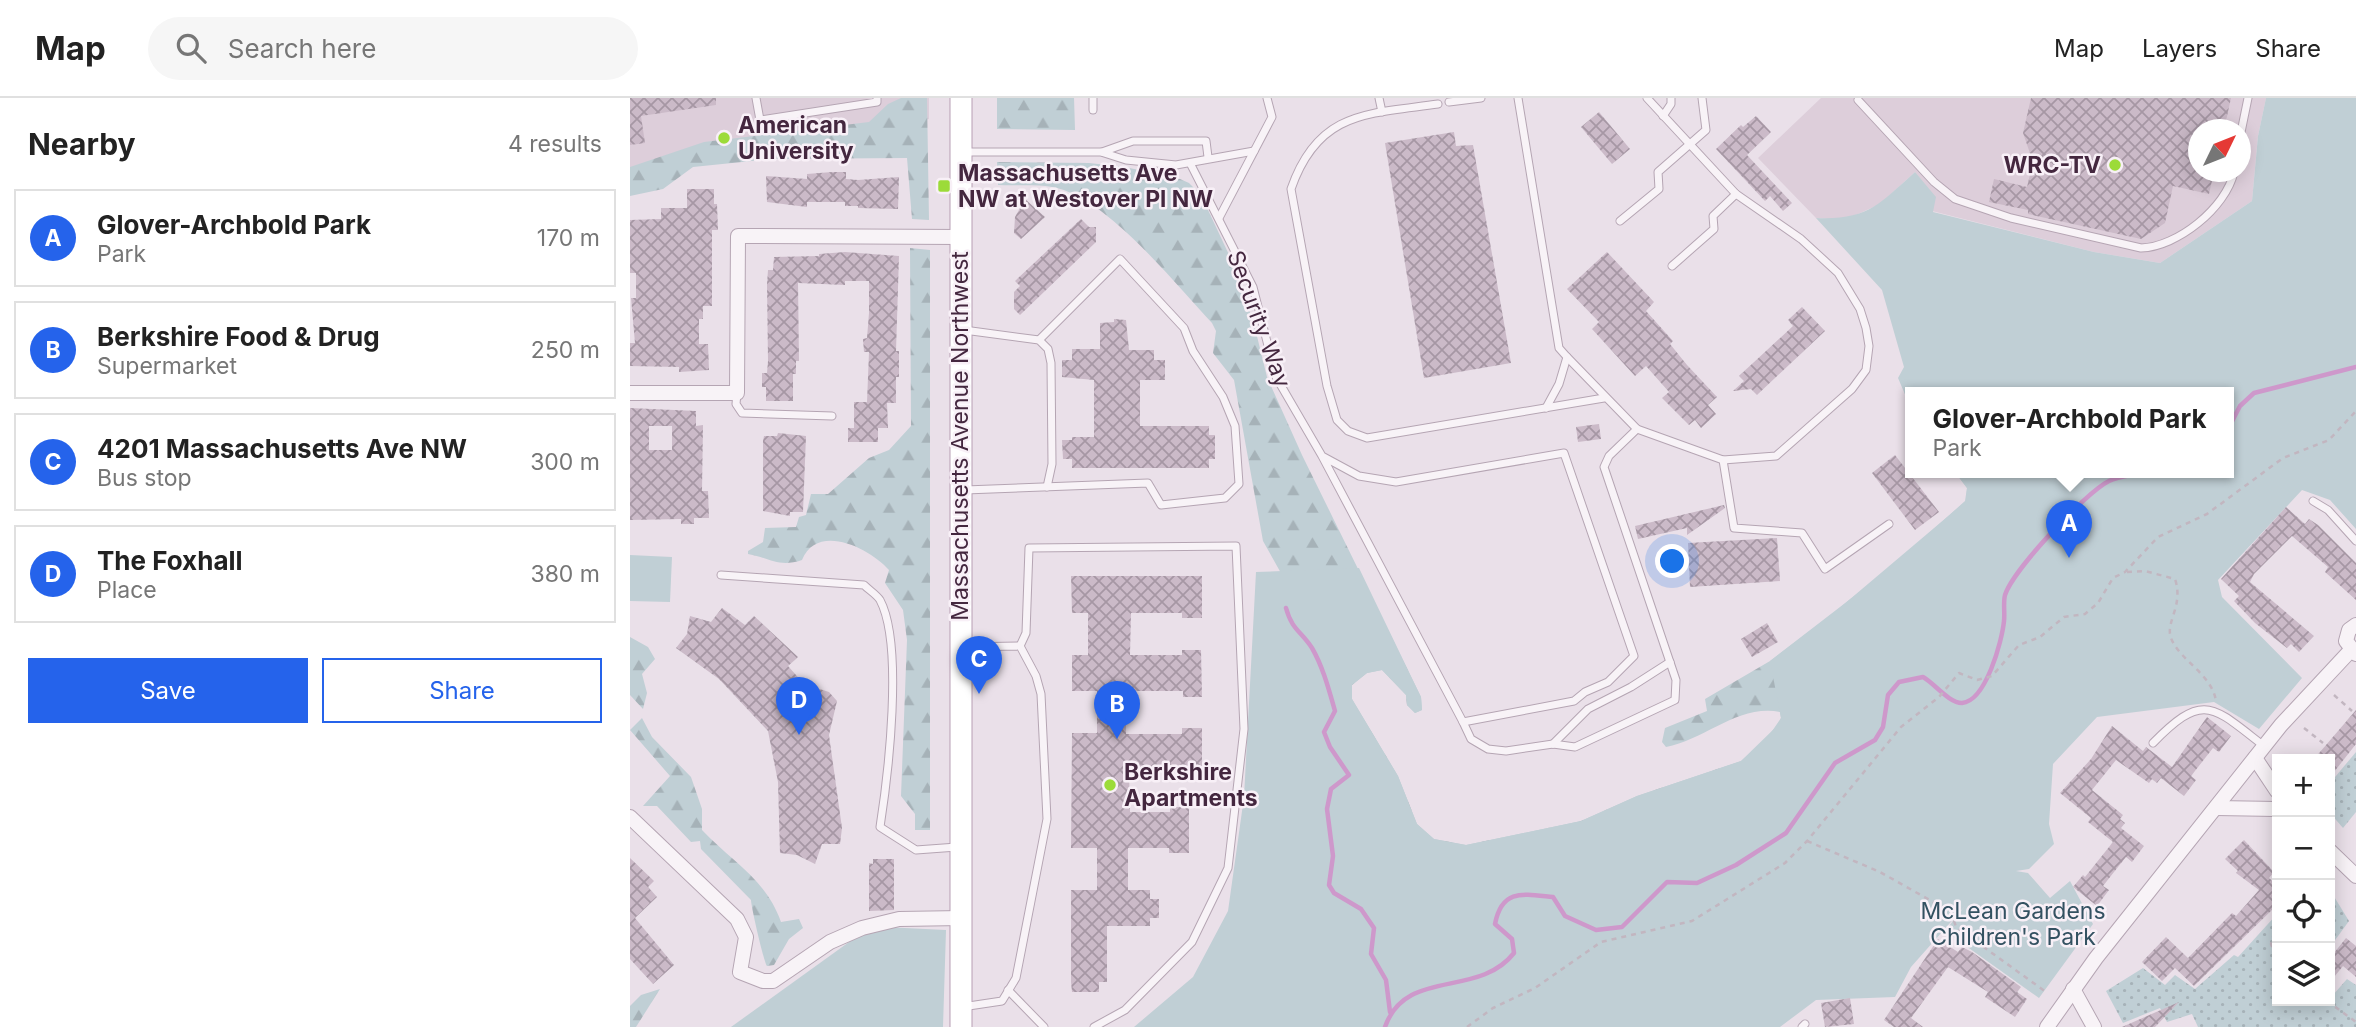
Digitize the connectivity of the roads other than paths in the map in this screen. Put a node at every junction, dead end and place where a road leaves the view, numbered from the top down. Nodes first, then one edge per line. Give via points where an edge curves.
1 (756, 98) edge
2 (877, 98) edge
3 (961, 98) edge
4 (1093, 98) edge
5 (1267, 98) edge
6 (1379, 98) edge
7 (1481, 98) edge
8 (1518, 98) edge
9 (1647, 98) edge
10 (1671, 98) edge
11 (1702, 98) edge
12 (2248, 98) edge
13 (1858, 100) edge
14 (1449, 102) dead end
15 (1438, 104) dead end
16 (1093, 110) dead end
17 (1382, 112) junction
18 (1663, 116) junction
19 (2244, 119) edge
20 (1689, 145) junction
21 (1254, 150) junction
22 (960, 152) junction
23 (1101, 152) junction
24 (1208, 157) junction
25 (1190, 163) junction
26 (2229, 182) edge
27 (1736, 194) junction
28 (1219, 218) junction
29 (1620, 222) dead end
30 (960, 237) junction
31 (1672, 265) dead end
32 (960, 329) junction
33 (1039, 340) junction
34 (1567, 357) junction
35 (630, 393) edge
36 (737, 393) junction
37 (1604, 398) junction
38 (1546, 408) junction
39 (832, 416) dead end
40 (1637, 429) junction
41 (1322, 456) junction
42 (1723, 460) junction
43 (1047, 487) junction
44 (961, 490) junction
45 (2313, 501) dead end
46 (1889, 524) dead end
47 (2356, 541) edge
48 (721, 575) dead end
49 (2356, 625) edge
50 (1020, 646) junction
51 (961, 647) junction
52 (2354, 652) edge
53 (1670, 662) junction
54 (1463, 722) junction
55 (2152, 743) dead end
56 (1553, 744) junction
57 (2264, 746) junction
58 (2255, 758) junction
59 (2272, 784) edge
60 (2216, 808) junction
61 (2272, 808) edge
62 (630, 817) edge
63 (961, 847) junction
64 (2335, 856) edge
65 (2356, 876) edge
66 (962, 918) junction
67 (2073, 989) junction
68 (1008, 990) junction
69 (961, 1017) edge
70 (1044, 1027) edge
71 (1094, 1027) edge
72 (2047, 1027) edge
73 (2094, 1027) edge

1 - 2 lane via 760,120 877,102
3 - 22 main road, Massachusetts Avenue Northwest
4 - 16 lane
5 - 21 lane via 1272,117
6 - 17 lane
7 - 14 lane
8 - 34 lane via 1559,348
9 - 18 lane
10 - 18 lane
11 - 20 lane via 1706,130
12 - 19 lane
13 - 26 lane via 1955,199 2011,218 2141,248 2161,247 2194,227
15 - 17 lane
17 - 38 lane via 1344,121 1323,134 1291,189 1337,420 1348,431 1367,438
18 - 20 lane
20 - 27 lane
20 - 29 lane via 1658,172 1659,189
21 - 24 lane
21 - 28 lane
22 - 23 lane
22 - 30 main road, Massachusetts Avenue Northwest
23 - 24 lane via 1133,141 1206,141
23 - 25 lane via 1126,160
24 - 25 lane
25 - 28 lane, Security Way
27 - 31 lane via 1713,216 1713,229
27 - 42 lane via 1801,239 1838,273 1860,309 1869,346 1866,370 1859,381 1776,456
28 - 41 lane, Security Way via 1252,287 1276,377
30 - 32 main road, Massachusetts Avenue Northwest
30 - 36 street via 738,236
32 - 33 lane
32 - 44 main road, Massachusetts Avenue Northwest
33 - 43 lane via 1048,349 1051,363 1052,464
33 - 43 lane via 1120,259 1184,328 1223,397 1235,426 1239,484 1225,498 1161,505 1148,484
34 - 37 lane
34 - 38 lane
35 - 36 street
36 - 39 lane via 736,404 742,413
37 - 38 lane
37 - 40 lane
40 - 42 lane
40 - 53 lane via 1604,467
41 - 54 lane, Security Way
41 - 54 lane via 1359,476 1396,482 1564,453 1634,656 1608,682 1574,701
42 - 46 lane via 1734,528 1802,533 1825,569
43 - 44 lane
44 - 51 main road, Massachusetts Avenue Northwest
45 - 47 lane via 2328,510
48 - 63 lane via 864,585 879,598 888,624 892,691 880,827 916,850
49 - 52 street via 2347,635
50 - 51 lane
50 - 68 lane via 1041,694 1047,819 1016,978
50 - 71 lane via 1026,633 1030,548 1236,546 1244,729 1228,868 1192,942 1125,1010
51 - 63 main road, Massachusetts Avenue Northwest
52 - 57 street via 2322,678
53 - 56 lane via 1588,709
53 - 56 lane, Security Way via 1676,680 1675,701 1575,747
54 - 56 lane, Security Way via 1471,739 1488,749
55 - 57 lane via 2178,718 2204,707 2217,711
57 - 58 street
58 - 59 street
58 - 60 street
60 - 61 street
60 - 67 street
62 - 66 street via 737,919 746,937 740,972 762,981 778,979 830,942 873,924
63 - 66 main road, Massachusetts Avenue Northwest
64 - 65 street
66 - 69 main road, Massachusetts Avenue Northwest
67 - 72 street
67 - 73 street
68 - 69 lane via 1002,1001
68 - 70 lane

